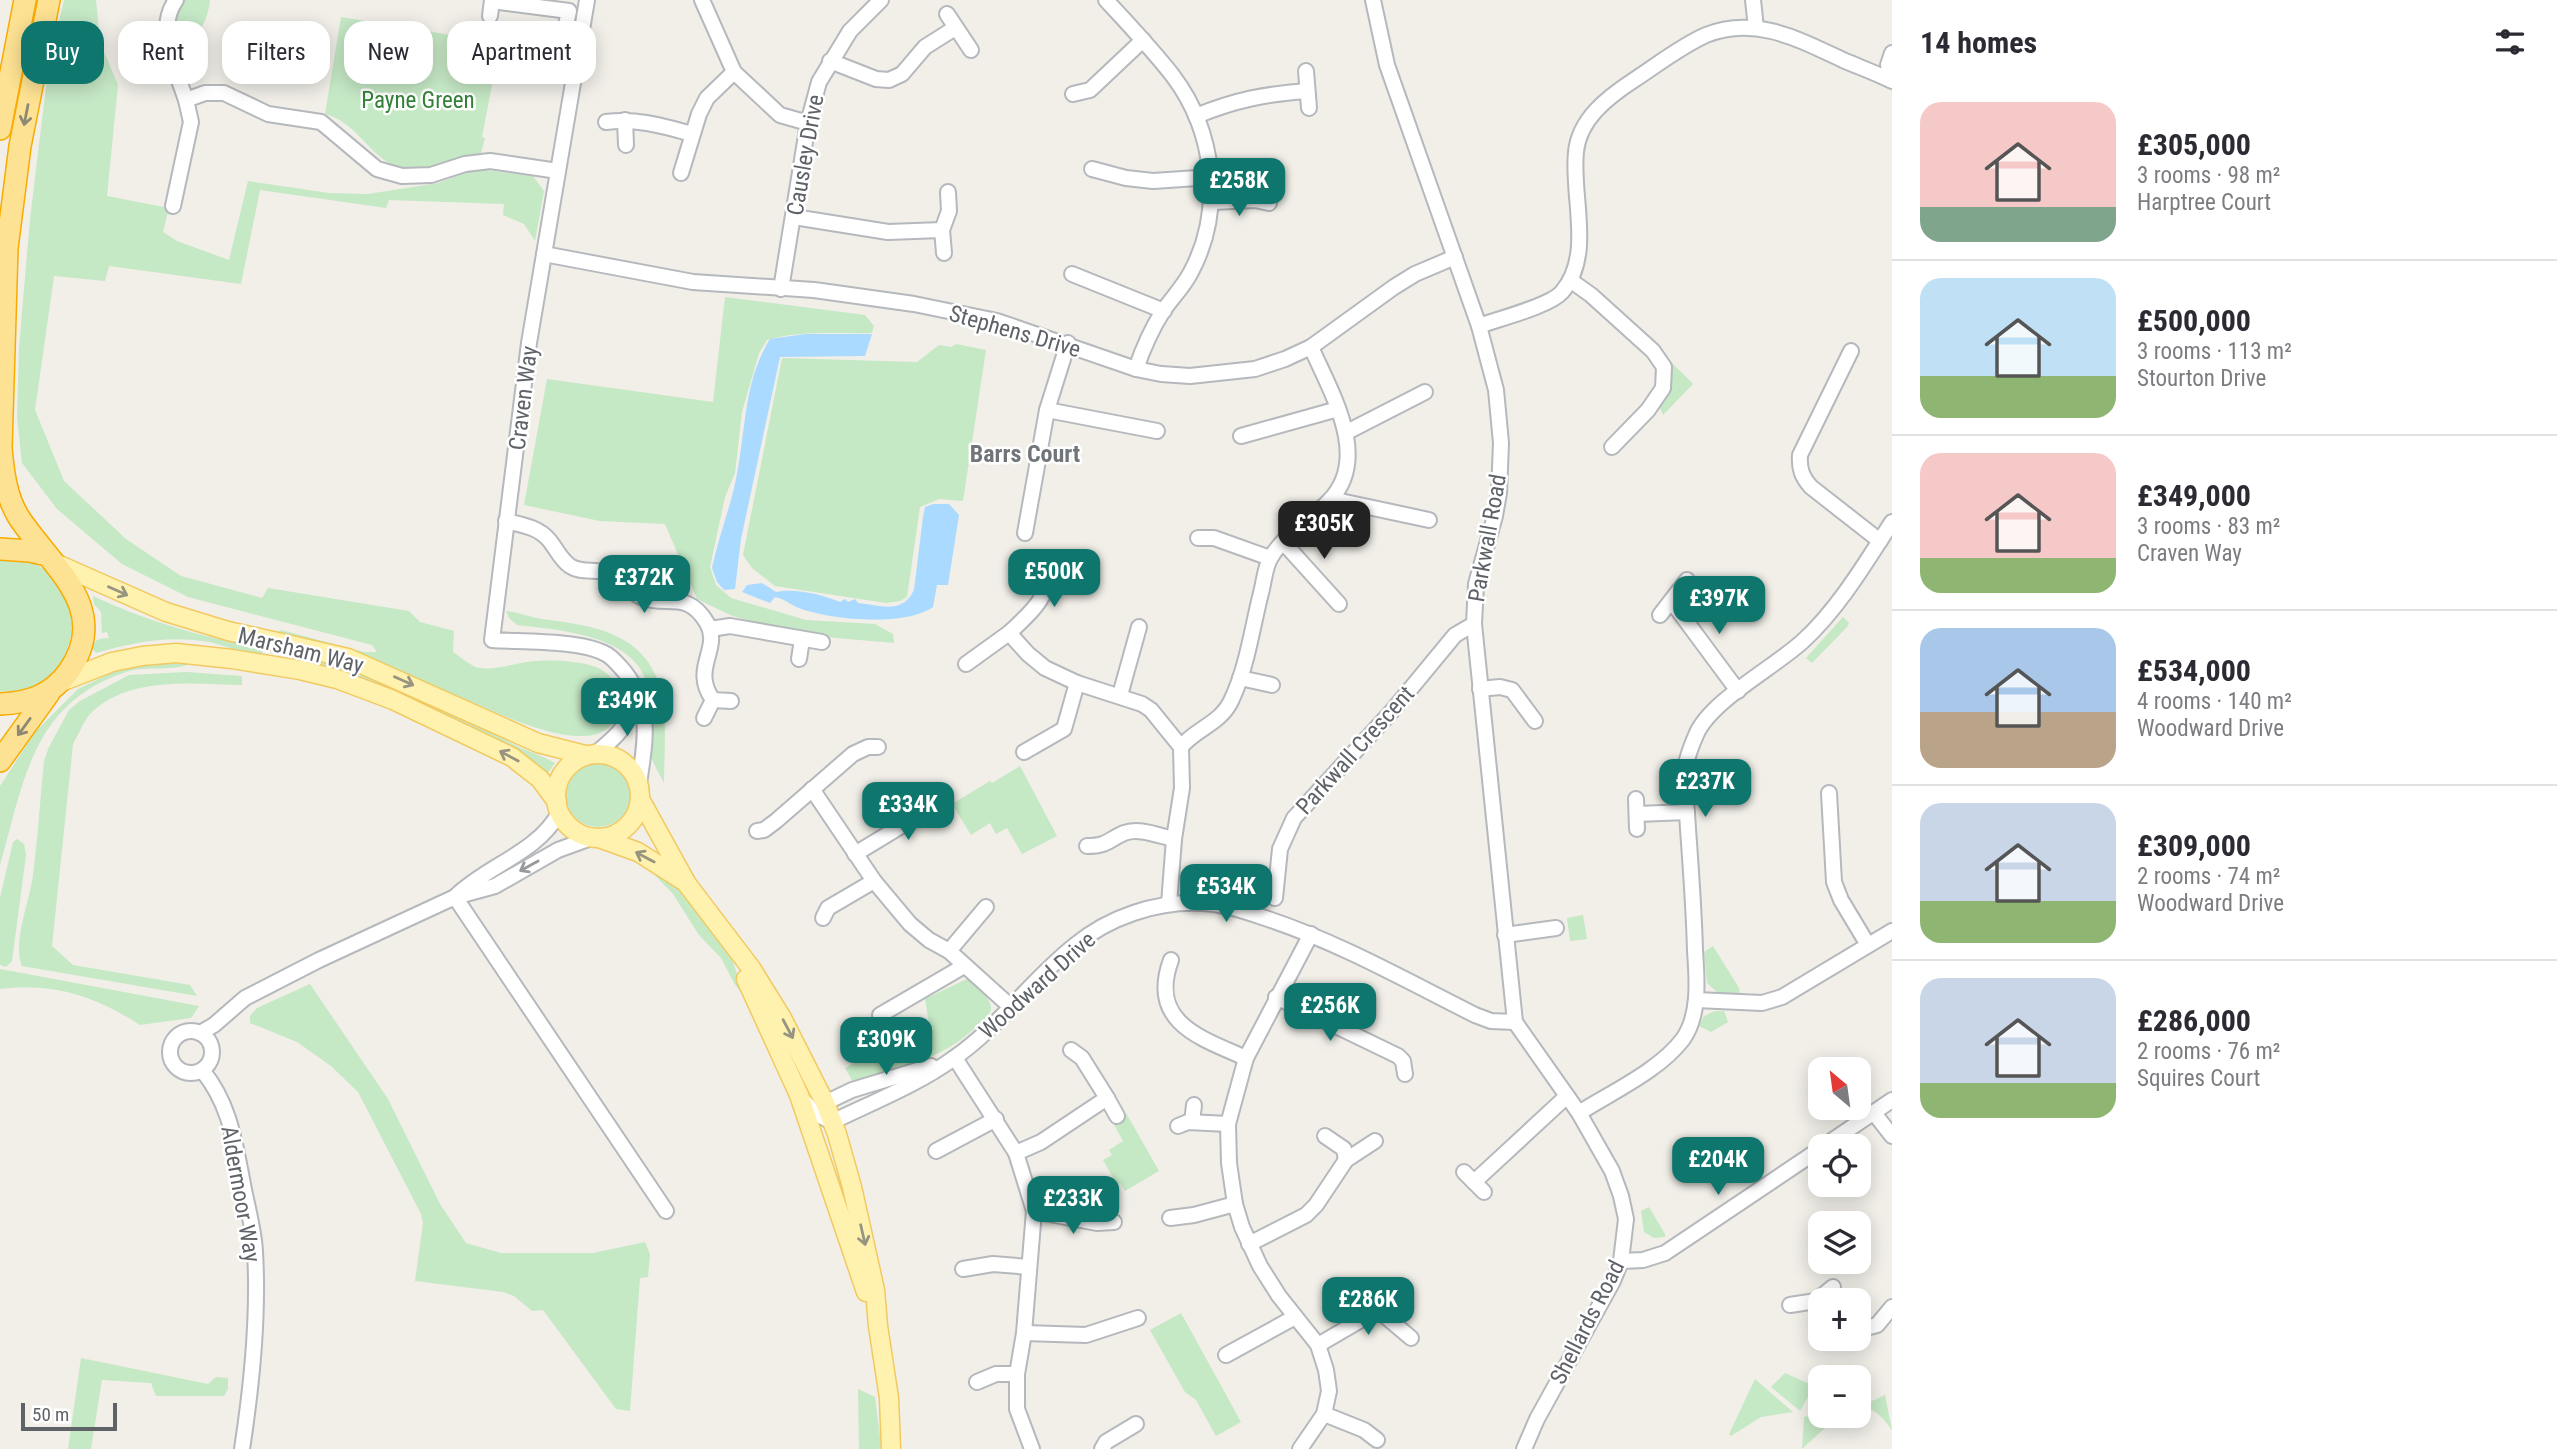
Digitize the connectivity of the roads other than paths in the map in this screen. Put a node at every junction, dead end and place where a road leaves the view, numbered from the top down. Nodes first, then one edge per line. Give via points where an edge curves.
1 (25, 0) edge
2 (49, 0) edge
3 (176, 0) edge
4 (587, 0) edge
5 (702, 0) edge
6 (881, 0) edge
7 (1105, 0) edge
8 (1373, 0) edge
9 (1753, 0) edge
10 (492, 5) edge
11 (567, 21) edge
12 (1756, 28) junction
13 (1143, 40) junction
14 (971, 50) dead end
15 (1892, 53) edge
16 (830, 61) junction
17 (1306, 71) dead end
18 (734, 72) junction
19 (1892, 80) edge
20 (1307, 91) junction
21 (1073, 94) dead end
22 (186, 100) junction
23 (1309, 108) dead end
24 (1196, 116) junction
25 (625, 120) junction
26 (606, 122) dead end
27 (808, 123) junction
28 (0, 129) edge
29 (692, 134) junction
30 (626, 145) dead end
31 (1092, 169) dead end
32 (558, 171) junction
33 (681, 173) dead end
34 (1212, 177) junction
35 (948, 192) dead end
36 (1212, 202) junction
37 (1269, 203) dead end
38 (173, 206) dead end
39 (794, 217) junction
40 (942, 230) junction
41 (944, 253) dead end
42 (544, 254) junction
43 (1455, 257) junction
44 (1072, 274) dead end
45 (1570, 280) junction
46 (781, 289) junction
47 (1164, 311) junction
48 (1479, 326) junction
49 (1068, 343) junction
50 (1311, 347) junction
51 (1851, 351) dead end
52 (1827, 363) dead end
53 (1136, 369) junction
54 (1842, 371) junction
55 (1425, 392) dead end
56 (1338, 409) junction
57 (1047, 410) junction
58 (1157, 431) dead end
59 (1347, 432) junction
60 (1241, 436) dead end
61 (1612, 447) dead end
62 (1331, 499) junction
63 (1429, 520) dead end
64 (506, 521) junction
65 (1892, 522) edge
66 (1025, 533) dead end
67 (1198, 538) dead end
68 (1880, 541) junction
69 (1283, 542) junction
70 (0, 549) edge
71 (1270, 558) junction
72 (51, 559) junction
73 (1045, 568) dead end
74 (1687, 580) dead end
75 (1672, 602) junction
76 (1339, 604) dead end
77 (1660, 615) dead end
78 (1474, 624) junction
79 (1139, 626) dead end
80 (710, 629) junction
81 (1009, 634) junction
82 (802, 639) junction
83 (822, 642) dead end
84 (799, 659) dead end
85 (966, 664) dead end
86 (1240, 678) junction
87 (1077, 684) junction
88 (1272, 685) dead end
89 (633, 686) junction
90 (55, 688) junction
91 (1480, 689) junction
92 (1738, 691) junction
93 (1120, 695) junction
94 (713, 700) junction
95 (731, 702) dead end
96 (0, 704) edge
97 (704, 718) dead end
98 (1535, 721) dead end
99 (878, 747) dead end
100 (1181, 747) junction
101 (1024, 752) dead end
102 (590, 754) junction
103 (0, 761) edge
104 (812, 789) junction
105 (640, 791) junction
106 (1829, 793) dead end
107 (924, 803) dead end
108 (558, 807) junction
109 (1687, 812) junction
110 (1637, 814) dead end
111 (757, 831) dead end
112 (595, 838) junction
113 (1174, 839) junction
114 (1087, 846) dead end
115 (855, 854) junction
116 (874, 881) junction
117 (687, 884) junction
118 (455, 897) junction
119 (1275, 898) dead end
120 (1170, 904) junction
121 (986, 907) dead end
122 (823, 918) dead end
123 (1556, 929) dead end
124 (1892, 931) edge
125 (723, 932) junction
126 (1311, 934) junction
127 (1505, 935) junction
128 (1868, 945) junction
129 (948, 951) junction
130 (1171, 960) dead end
131 (964, 966) junction
132 (1276, 997) junction
133 (1696, 1000) junction
134 (1011, 1007) junction
135 (880, 1015) dead end
136 (1515, 1022) junction
137 (200, 1033) junction
138 (1071, 1050) dead end
139 (955, 1058) junction
140 (1246, 1058) junction
141 (202, 1070) junction
142 (1405, 1074) dead end
143 (1567, 1096) junction
144 (801, 1098) junction
145 (1107, 1098) junction
146 (1892, 1100) edge
147 (1194, 1105) dead end
148 (1579, 1113) junction
149 (1874, 1113) junction
150 (827, 1114) junction
151 (1117, 1116) dead end
152 (996, 1119) junction
153 (1228, 1124) junction
154 (1843, 1134) edge
155 (1325, 1136) dead end
156 (1892, 1136) edge
157 (1375, 1141) dead end
158 (936, 1151) dead end
159 (1602, 1152) joint
160 (1016, 1153) junction
161 (1808, 1157) edge
162 (1346, 1160) junction
163 (1474, 1182) dead end
164 (1235, 1204) junction
165 (666, 1211) dead end
166 (1034, 1211) junction
167 (1170, 1218) dead end
168 (1114, 1222) dead end
169 (847, 1239) junction
170 (1249, 1244) junction
171 (1621, 1261) junction
172 (1029, 1267) junction
173 (963, 1269) dead end
174 (1387, 1296) dead end
175 (1808, 1304) edge
176 (1790, 1305) dead end
177 (1892, 1307) edge
178 (1378, 1310) junction
179 (1295, 1317) junction
180 (1139, 1318) dead end
181 (877, 1326) junction
182 (1871, 1327) edge
183 (1024, 1333) junction
184 (1411, 1338) dead end
185 (1318, 1345) junction
186 (1226, 1355) dead end
187 (1017, 1374) junction
188 (977, 1382) dead end
189 (1324, 1414) junction
190 (1136, 1424) dead end
191 (1377, 1440) dead end
192 (242, 1449) edge
193 (891, 1449) edge
194 (1032, 1449) edge
195 (1102, 1449) edge
196 (1300, 1449) edge
197 (1524, 1449) edge

1 - 28 highway
2 -> 72 highway via 20,146 7,248 1,448 11,499
3 - 22 street via 167,15 166,31
4 - 32 street, Craven Way
5 - 18 street
6 - 16 street, Causley Drive via 850,31
7 - 13 street
8 - 43 street, Parkwall Road via 1387,65
9 - 12 street
10 - 11 street via 569,11
12 - 19 street via 1786,34
12 - 45 street via 1731,29 1698,39 1595,110 1576,150 1578,246 1577,267
13 - 21 street via 1090,90
13 - 24 street via 1175,78
14 - 16 street via 951,21 902,74 889,80
15 - 19 street via 1888,65
16 - 27 street, Causley Drive via 818,82
17 - 20 street
18 - 27 street via 780,115
18 - 29 street via 708,98
20 - 23 street
20 - 24 street via 1267,93
22 - 32 street via 205,93 225,93 268,114 321,122 377,169 402,176 432,175 490,161
22 - 38 street via 191,122
24 - 34 street
25 - 26 street
25 - 29 street
25 - 30 street
27 - 39 street, Causley Drive
29 - 33 street
31 - 34 street via 1153,181
32 - 42 street, Craven Way
34 - 36 street
35 - 40 street via 950,211
36 - 37 street
36 - 47 street via 1206,236 1191,274
39 - 40 street via 888,232
39 - 46 street, Causley Drive
40 - 41 street
42 - 46 street, Stephens Drive via 693,282
42 - 64 street, Craven Way
43 - 48 street, Parkwall Road
43 - 50 street, Stephens Drive via 1394,286
44 - 47 street
45 - 48 street via 1549,301
45 - 61 street via 1653,351 1664,368 1663,388 1648,411
46 - 49 street, Stephens Drive via 914,304 998,321
47 - 53 street via 1147,338
48 - 78 street, Parkwall Road via 1496,390 1501,474 1476,584
49 - 53 street, Stephens Drive
49 - 57 street
50 - 53 street, Stephens Drive via 1255,369 1190,376
50 - 56 street
51 - 54 street
52 - 54 street
54 - 68 street via 1799,465 1811,487
55 - 59 street
56 - 59 street
56 - 60 street
57 - 58 street
57 - 66 street
59 - 62 street via 1347,465
62 - 63 street
62 - 69 street
64 - 80 street via 535,528 570,566 615,575 641,597 688,604
64 - 89 street, Craven Way via 492,640 573,645 604,652
65 - 68 street
67 - 71 street via 1214,538
68 - 92 street via 1805,640
69 - 71 street
69 - 76 street
70 - 72 highway via 30,551
71 - 86 street
72 - 90 highway via 78,597 83,614 83,643 73,666
72 -> 102 main road, Marsham Way via 166,612 348,658 537,743
73 - 81 street via 1046,590
74 - 75 street
75 - 77 street
75 - 92 street
78 - 91 street, Parkwall Road
78 - 119 street, Parkwall Crescent via 1455,635 1294,817 1280,849
79 - 93 street
80 - 82 street via 730,626
80 - 94 street via 703,669 705,688
81 - 85 street
81 - 87 street via 1045,668
82 - 83 street
82 - 84 street
86 - 88 street
86 - 100 street via 1223,713
87 - 93 street
87 - 101 street via 1063,729
89 - 102 street via 627,724
89 - 105 street, Craven Way via 645,719
90 - 96 highway via 19,704
90 -> 103 highway
108 -> 90 main road, Marsham Way via 540,779 512,757 393,700 300,670 176,653 112,662
91 - 98 street via 1512,690
91 - 127 street, Parkwall Road
92 - 109 street via 1704,720 1697,733 1687,761
93 - 100 street via 1151,709
94 - 95 street
94 - 97 street
99 - 104 street via 853,754
100 - 113 street via 1182,788
102 - 105 main road via 610,754 623,761 634,772
102 - 108 main road via 572,762 559,779 555,792
104 - 111 street via 776,821
104 - 115 street
105 - 112 main road via 637,813 629,825
105 - 117 main road
106 - 128 street via 1833,882
107 - 115 street via 921,814
108 - 112 main road via 567,824
108 - 118 street via 544,833
109 - 110 street
109 - 133 street
117 -> 112 main road via 639,852
112 -> 118 street via 558,850 495,886
113 - 114 street via 1138,830 1109,843
113 - 120 street
115 - 116 street
116 - 122 street via 828,908
116 - 129 street via 910,924
117 - 125 main road
118 - 137 street via 246,998
118 - 165 street
120 - 126 street, Woodward Drive via 1235,908
120 - 134 street, Woodward Drive via 1115,920 1075,945
121 - 129 street
123 - 127 street
124 - 128 street
125 - 144 main road
125 -> 150 main road via 782,1018
126 - 132 street
126 - 136 street, Woodward Drive via 1475,1015
127 - 136 street, Parkwall Road
128 - 133 street via 1782,997 1762,1003
129 - 131 street
130 - 140 street via 1164,978 1165,993 1180,1024
131 - 134 street
131 - 135 street
132 - 140 street
132 - 142 street via 1398,1056
133 - 148 street via 1685,1036 1675,1049
134 - 139 street, Woodward Drive
136 - 143 street, Parkwall Road
137 - 141 street via 207,1037 212,1053
137 - 141 street via 180,1034 171,1058 186,1072
138 - 145 street via 1082,1058
139 - 150 street, Woodward Drive via 852,1090
139 - 152 street
140 - 153 street
141 - 192 street, Aldermoor Way via 222,1100 237,1143 255,1249 256,1315
143 - 148 street, Parkwall Road
143 - 163 street
144 - 150 street via 815,1113
144 - 169 main road
145 - 151 street
145 - 160 street via 1041,1142
146 - 149 street
147 - 153 street via 1185,1124
148 - 159 street, Parkwall Road
149 - 154 street
149 - 156 street
150 - 169 main road via 825,1142
150 -> 181 main road via 852,1187 875,1290
152 - 158 street
152 - 160 street
153 - 164 street
155 - 162 street via 1340,1144
157 - 162 street
159 - 171 street, Shellards Road via 1622,1196 1626,1219
160 - 166 street
161 - 171 street via 1665,1253
162 - 170 street via 1306,1215
164 - 167 street
164 - 170 street
166 - 168 street
166 - 172 street
169 - 181 main road
170 - 179 street
171 - 197 street, Shellards Road
172 - 173 street via 993,1264
172 - 183 street
174 - 178 street
175 - 176 street
177 - 182 street
178 - 184 street
178 - 185 street
179 - 185 street
179 - 186 street
180 - 183 street via 1086,1335
181 - 193 main road via 889,1398
183 - 187 street
185 - 189 street via 1329,1391
187 - 188 street via 996,1374
187 - 194 street via 1017,1409
189 - 191 street
189 - 196 street
190 - 195 street via 1105,1442

